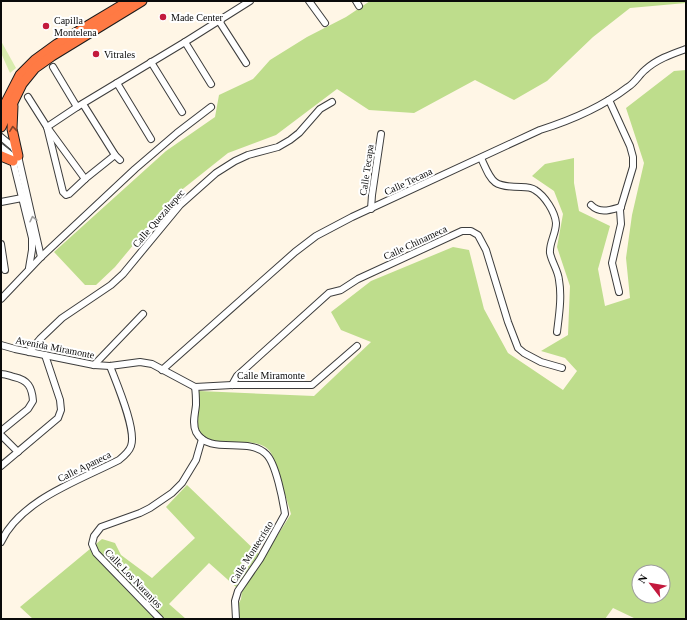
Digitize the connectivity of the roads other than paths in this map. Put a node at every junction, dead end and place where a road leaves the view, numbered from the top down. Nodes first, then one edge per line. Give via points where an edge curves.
1 (129, 1) edge
2 (142, 1) edge
3 (309, 1) edge
4 (247, 2) edge
5 (219, 21) junction
6 (325, 23) dead end
7 (185, 42) junction
8 (686, 49) edge
9 (151, 62) junction
10 (246, 63) dead end
11 (53, 67) dead end
12 (117, 83) junction
13 (211, 84) dead end
14 (28, 97) dead end
15 (609, 100) junction
16 (13, 101) junction
17 (332, 102) dead end
18 (83, 104) junction
19 (77, 107) junction
20 (211, 107) dead end
21 (1, 112) edge
22 (182, 112) dead end
23 (1, 127) edge
24 (47, 127) junction
25 (381, 134) dead end
26 (1, 137) edge
27 (151, 139) dead end
28 (1, 147) edge
29 (115, 155) junction
30 (1, 156) edge
31 (480, 158) junction
32 (15, 159) junction
33 (120, 160) dead end
34 (85, 179) junction
35 (22, 198) junction
36 (1, 202) edge
37 (591, 205) dead end
38 (621, 207) junction
39 (371, 209) junction
40 (1, 244) edge
41 (41, 257) junction
42 (29, 268) junction
43 (5, 270) dead end
44 (619, 292) dead end
45 (1, 298) edge
46 (143, 314) dead end
47 (557, 332) dead end
48 (1, 345) edge
49 (357, 346) dead end
50 (29, 352) junction
51 (45, 354) junction
52 (94, 365) junction
53 (110, 366) junction
54 (562, 368) dead end
55 (162, 370) junction
56 (2, 373) edge
57 (232, 385) junction
58 (195, 387) junction
59 (1, 431) edge
60 (1, 435) edge
61 (202, 439) junction
62 (18, 452) junction
63 (1, 466) edge
64 (1, 542) edge
65 (160, 619) edge
66 (236, 619) edge

1 - 21 highway via 35,60 20,75
2 - 16 highway via 35,68
3 - 6 street
4 - 5 street
5 - 7 street
5 - 10 street
7 - 9 street
7 - 13 street
8 - 15 street, Calle Tecana via 662,58 645,70 630,86
9 - 12 street
9 - 22 street
11 - 19 street
12 - 18 street
12 - 27 street
14 - 24 street
15 - 31 street, Calle Tecana via 584,114 540,130
15 - 38 street via 633,157 633,167
16 - 23 highway
32 -> 16 highway
17 - 50 street, Calle Quezaltepec via 320,109 290,140 278,147 248,155 216,173 180,205 124,274 62,318
18 - 19 street
18 - 29 street
19 - 24 street
20 - 41 street via 167,141
24 - 34 street
24 - 34 street via 64,194 69,194
25 - 39 street, Calle Tecapa
26 - 32 street via 13,147
28 - 32 street
29 - 33 street
29 - 34 street
30 - 32 highway
31 - 39 street, Calle Tecana
31 - 47 street via 496,184 535,189 553,213 556,223 550,254 559,280
32 - 35 street
41 -> 32 street via 33,216
35 - 36 street
35 - 42 street via 32,238
37 - 38 street via 602,211
38 - 44 street via 621,224 612,263
39 - 55 street, Calle Tecana via 311,240
40 - 43 street
41 - 42 street
42 - 45 street
46 - 52 street
48 - 50 street, Avenida Miramonte
49 - 57 street, Calle Miramonte via 312,385
50 - 51 street, Avenida Miramonte
51 - 52 street, Avenida Miramonte
51 - 62 street via 61,410 52,424
52 - 53 street, Avenida Miramonte
53 - 55 street, Avenida Miramonte via 140,362 152,364
53 - 64 street, Calle Apaneca via 131,430 131,446 126,455 48,495 13,523
54 - 57 street, Calle Chinameca via 540,362 518,348 486,250 478,235 471,231 462,231 358,279 341,290 329,293 237,376
55 - 58 street, Avenida Miramonte
56 - 59 street via 26,381 33,401 28,409
57 - 58 street, Calle Miramonte
58 - 61 street via 196,404 193,420 196,433
60 - 62 street
61 - 65 street, Calle Los Naranjos via 196,460 182,484 140,513 101,528 94,536 92,544 96,553
61 - 66 street, Calle Montecristo via 210,444 254,447 267,454 286,514 238,591 234,611
62 - 63 street

